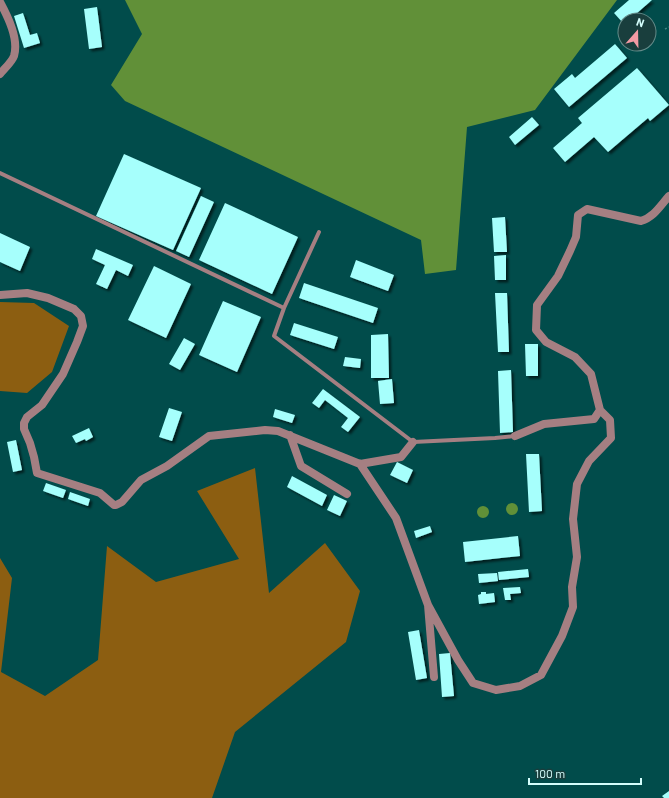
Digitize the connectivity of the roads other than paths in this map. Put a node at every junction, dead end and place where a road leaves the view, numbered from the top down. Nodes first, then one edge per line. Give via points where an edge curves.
1 (0, 2) edge
2 (0, 74) edge
3 (0, 173) edge
4 (669, 196) edge
5 (320, 232) dead end
6 (0, 295) edge
7 (284, 308) junction
8 (600, 410) junction
9 (290, 435) junction
10 (515, 436) joint
11 (413, 442) junction
12 (360, 464) junction
13 (347, 494) dead end
14 (428, 605) junction
15 (434, 677) dead end

1 - 2 street via 15,41 14,58
3 - 7 lane
4 - 8 street via 655,213 641,221 588,209 578,215 576,237 570,251 558,276 537,305 536,330 546,342 575,358 591,374
5 - 7 lane
6 - 9 street via 27,293 48,298 74,309 81,316 83,326 63,374 42,405 27,417 24,423 39,475 100,493 111,504 116,505 122,502 141,480 167,466 209,436 265,430
7 - 11 lane via 274,336
8 - 10 street via 594,419 544,424
8 - 14 street via 610,420 611,438 589,461 577,484 573,519 577,557 572,588 573,607 562,636 541,675 520,686 496,690 473,683
9 - 12 street
9 - 13 street via 301,466
10 - 11 lane
11 - 12 street via 401,457
12 - 14 street via 396,518
14 - 15 street

